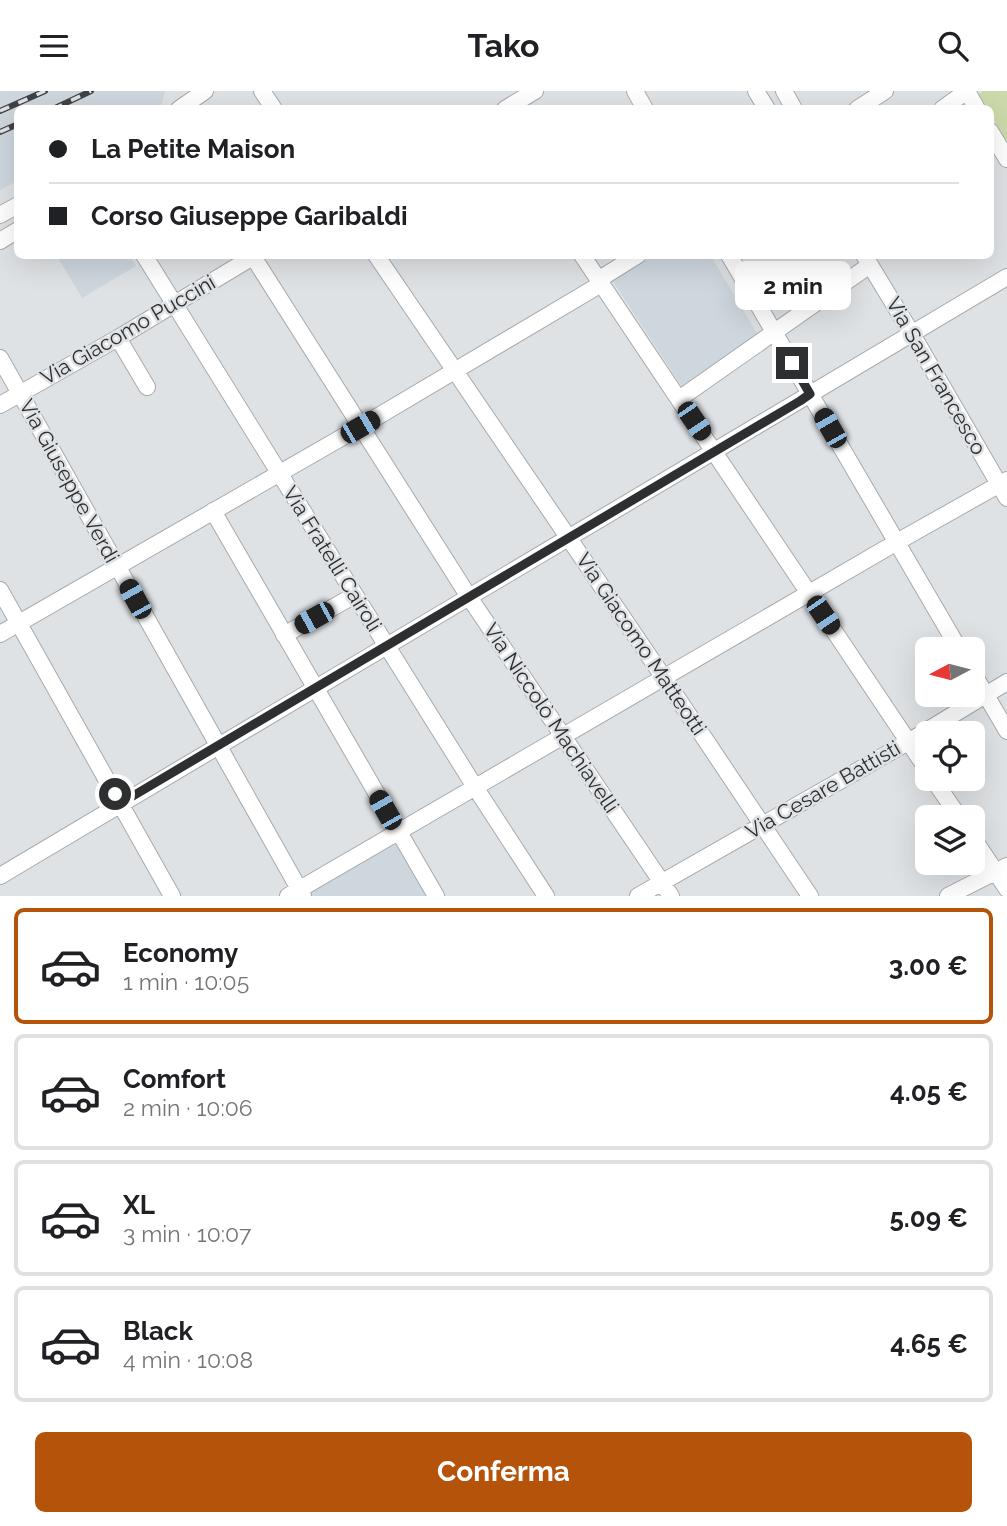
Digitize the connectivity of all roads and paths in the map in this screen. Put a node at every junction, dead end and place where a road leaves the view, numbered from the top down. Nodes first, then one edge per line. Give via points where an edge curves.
1 (205, 91) edge
2 (535, 91) edge
3 (883, 91) edge
4 (967, 91) edge
5 (184, 105) edge
6 (512, 105) edge
7 (864, 105) edge
8 (948, 105) edge
9 (994, 138) edge
10 (1007, 159) edge
11 (146, 259) edge
12 (248, 259) edge
13 (255, 259) edge
14 (379, 259) edge
15 (585, 259) edge
16 (632, 259) edge
17 (737, 259) edge
18 (867, 260) edge
19 (1007, 277) edge
20 (600, 282) junction
21 (173, 304) junction
22 (774, 332) junction
23 (912, 334) junction
24 (118, 338) junction
25 (0, 358) edge
26 (454, 371) junction
27 (147, 387) dead end
28 (20, 393) junction
29 (810, 394) junction
30 (678, 399) junction
31 (0, 405) edge
32 (360, 427) junction
33 (714, 451) junction
34 (278, 473) junction
35 (1004, 487) edge
36 (213, 512) junction
37 (569, 537) junction
38 (897, 542) junction
39 (117, 567) junction
40 (0, 590) edge
41 (808, 593) junction
42 (355, 596) junction
43 (469, 597) junction
44 (19, 624) junction
45 (0, 634) edge
46 (284, 635) junction
47 (952, 637) edge
48 (387, 645) junction
49 (664, 678) junction
50 (1007, 682) edge
51 (314, 688) junction
52 (986, 695) junction
53 (1007, 731) edge
54 (562, 736) junction
55 (908, 741) junction
56 (218, 745) junction
57 (915, 752) edge
58 (475, 787) junction
59 (121, 803) junction
60 (763, 825) junction
61 (398, 832) junction
62 (985, 851) edge
63 (1001, 869) edge
64 (0, 876) edge
65 (667, 889) edge
66 (1007, 889) edge
67 (297, 894) edge
68 (172, 896) edge
69 (436, 896) edge
70 (546, 896) edge
71 (638, 896) edge
72 (810, 896) edge
73 (948, 896) edge

1 - 5 street
2 - 6 street
3 - 7 street
4 - 8 street
9 - 10 street
11 - 21 street, Via Fratelli Cairoli
12 - 21 street, Via Giacomo Puccini
13 - 32 street, Via Niccolò Machiavelli
14 - 26 street, Via Giacomo Matteotti
15 - 20 street
16 - 20 street
17 - 22 street
18 - 22 street
18 - 23 street, Via San Francesco
19 - 23 street
20 - 26 street
20 - 30 street
21 - 24 street, Via Giacomo Puccini
21 - 34 street, Via Fratelli Cairoli
22 - 29 street
22 - 30 street
23 - 29 street
23 - 35 street, Via San Francesco
24 - 27 street
24 - 28 street, Via Giacomo Puccini
25 - 28 street, Via Giuseppe Verdi
26 - 32 street
26 - 37 street, Via Giacomo Matteotti
28 - 31 street, Via Giacomo Puccini
28 - 39 street, Via Giuseppe Verdi
29 - 33 street
29 - 38 street
30 - 33 street
32 - 34 street
32 - 43 street, Via Niccolò Machiavelli
33 - 37 street
33 - 41 street
34 - 36 street
34 - 42 street, Via Fratelli Cairoli
35 - 38 street
36 - 39 street
36 - 46 street
37 - 43 street
37 - 49 street, Via Giacomo Matteotti
38 - 41 street
38 - 47 street
39 - 44 street
39 - 56 street, Via Giuseppe Verdi
40 - 44 street
41 - 49 street
41 - 55 street
42 - 46 street
42 - 48 street, Via Fratelli Cairoli
43 - 48 street
43 - 54 street, Via Niccolò Machiavelli
44 - 45 street
44 - 59 street
46 - 51 street
48 - 51 street
48 - 58 street, Via Fratelli Cairoli
49 - 54 street
49 - 60 street, Via Giacomo Matteotti
50 - 52 street, Via Cesare Battisti
51 - 56 street
51 - 61 street
52 - 53 street
52 - 55 street, Via Cesare Battisti
54 - 58 street
54 - 65 street, Via Niccolò Machiavelli
55 - 57 street
55 - 60 street, Via Cesare Battisti
56 - 59 street
56 - 67 street, Via Giuseppe Verdi
58 - 61 street
58 - 70 street, Via Fratelli Cairoli
59 - 64 street
59 - 68 street
60 - 65 street, Via Cesare Battisti
60 - 72 street, Via Giacomo Matteotti
61 - 67 street
61 - 69 street
62 - 63 street
63 - 66 street
63 - 73 street
65 - 71 street, Via Cesare Battisti

